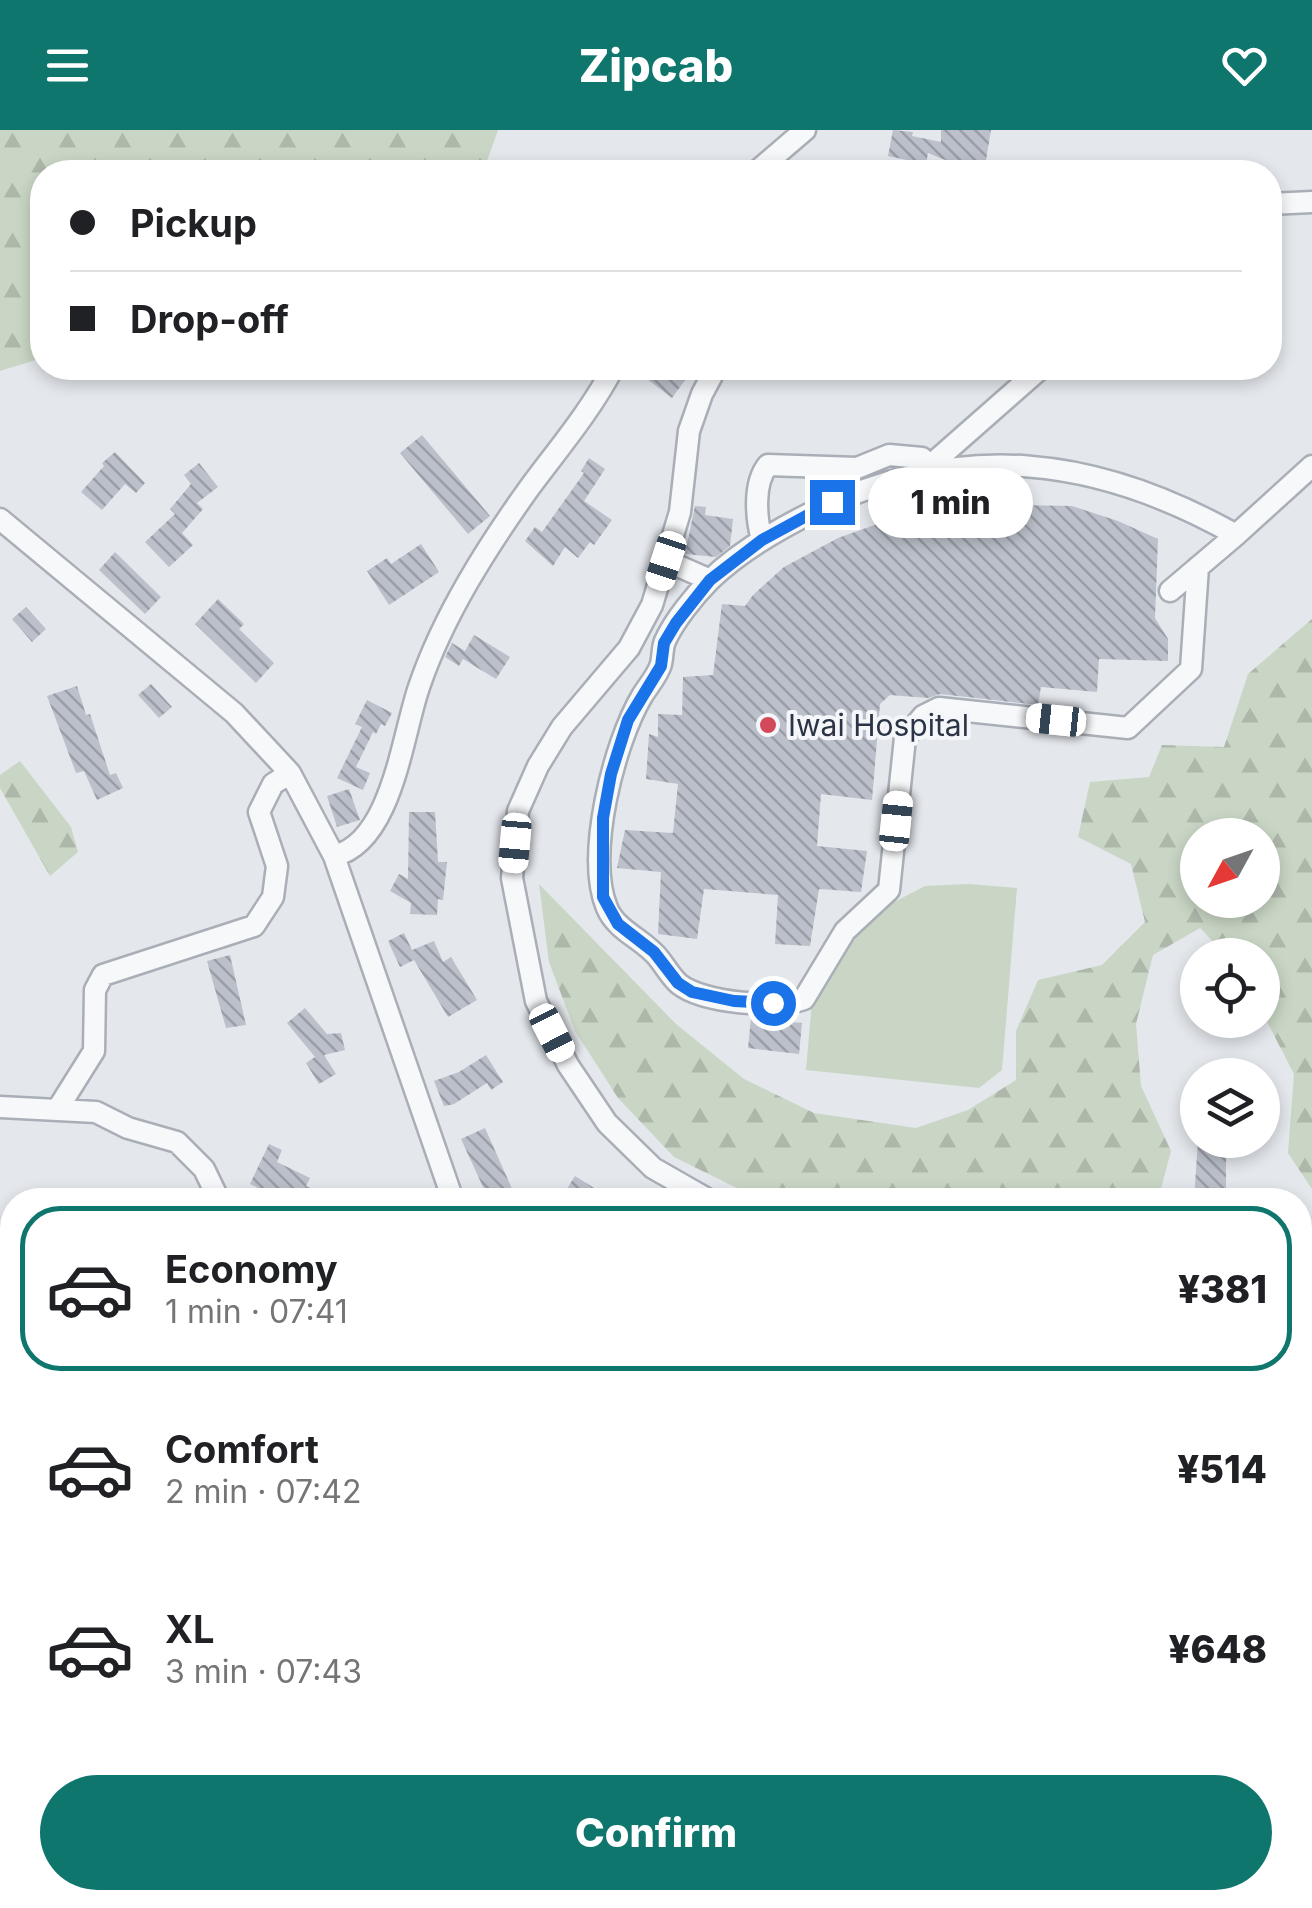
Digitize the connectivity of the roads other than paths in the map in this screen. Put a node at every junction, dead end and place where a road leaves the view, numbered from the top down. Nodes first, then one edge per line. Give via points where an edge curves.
1 (805, 130) edge
2 (770, 160) edge
3 (1312, 202) edge
4 (1282, 203) edge
5 (607, 380) edge
6 (710, 380) edge
7 (1028, 380) edge
8 (1312, 466) edge
9 (922, 472) junction
10 (3, 524) edge
11 (1236, 535) junction
12 (762, 540) junction
13 (666, 561) junction
14 (1198, 567) junction
15 (710, 580) junction
16 (1170, 591) dead end
17 (290, 773) junction
18 (334, 856) junction
19 (0, 1107) edge
20 (57, 1110) junction
21 (213, 1188) edge
22 (449, 1188) edge
23 (688, 1188) edge

1 - 2 street
3 - 4 street
5 - 18 street via 461,596 420,684 370,834
6 - 13 street via 689,431 680,512
7 - 9 street
8 - 11 street
9 - 11 street via 1015,466 1110,479 1158,494
9 - 12 street via 832,502
9 - 12 street via 922,458 889,455 857,468 768,465 758,510
10 - 17 street via 234,713
11 - 14 street
12 - 15 street
13 - 15 street
13 - 23 street via 629,648 538,766 518,810 512,878 536,1001 568,1065 607,1123 653,1168
14 - 15 street via 1192,668 1128,728 939,708 918,720 906,738 889,890 845,931 811,991 794,1003 692,992 618,924 603,897 603,818 628,720 661,666 664,643
14 - 16 street
17 - 18 street
17 - 20 street via 274,784 259,812 277,866 273,898 254,926 104,975 95,990 94,1050
18 - 22 street
19 - 20 street
20 - 21 street via 96,1112 177,1142

